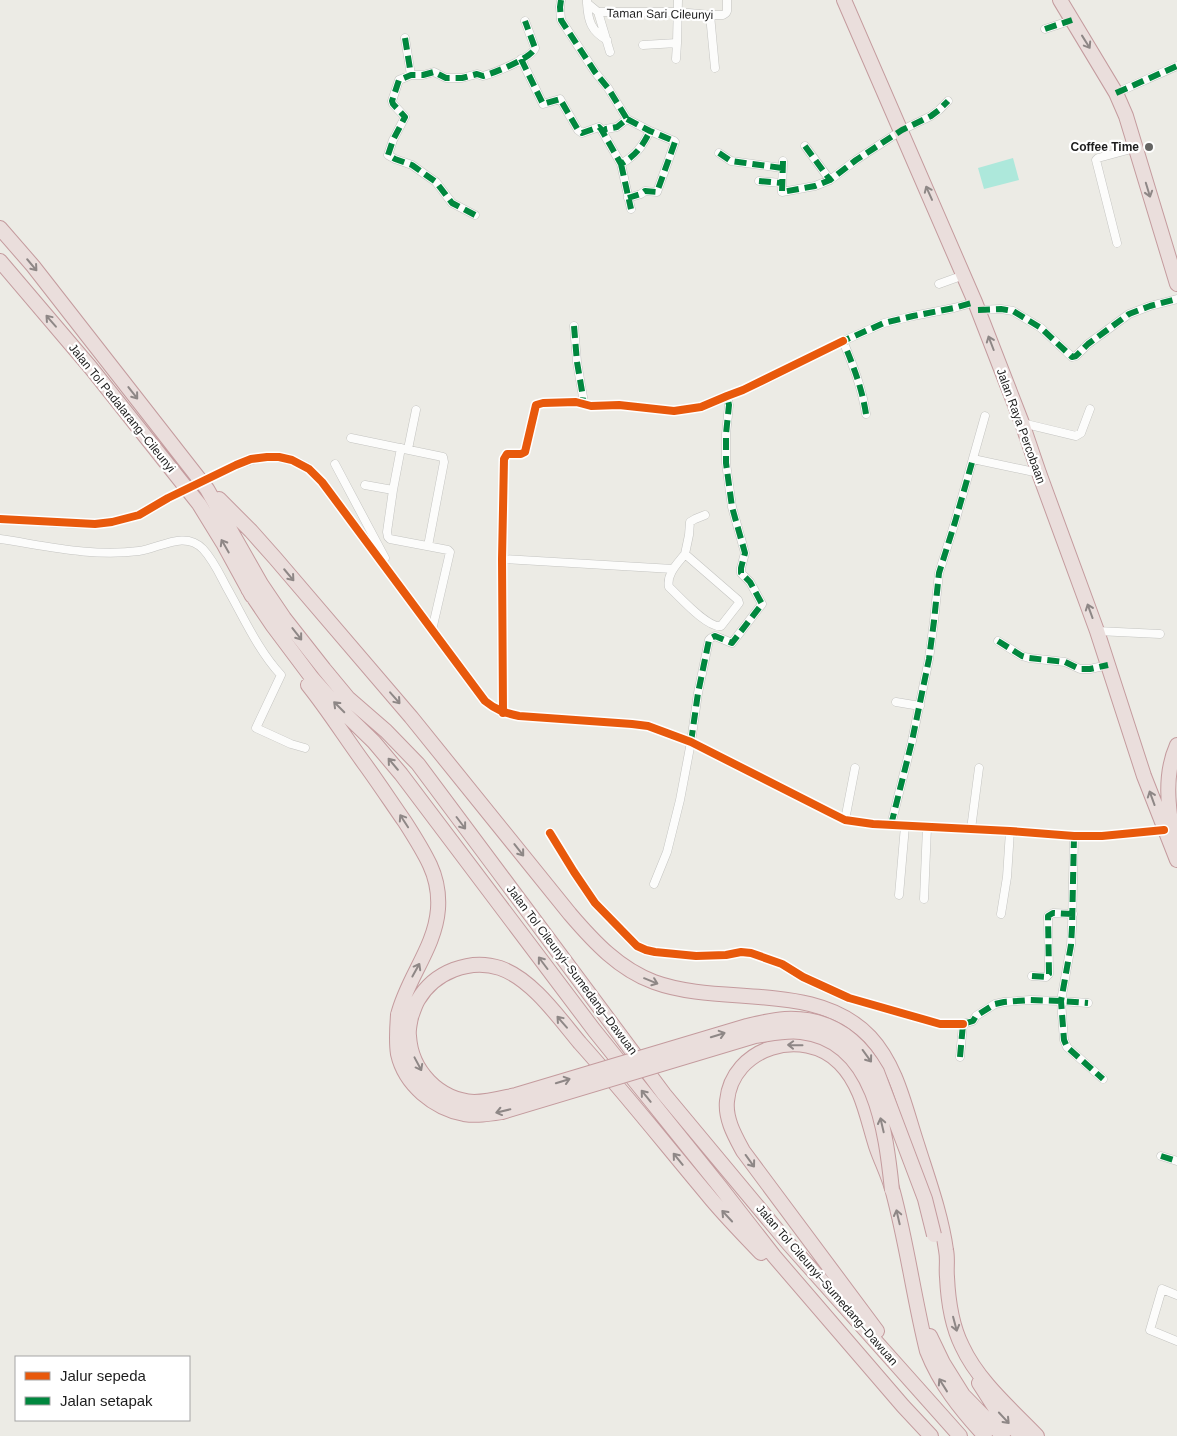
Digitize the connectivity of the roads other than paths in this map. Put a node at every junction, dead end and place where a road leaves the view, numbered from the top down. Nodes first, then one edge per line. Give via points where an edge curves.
1 (561, 0) edge
2 (678, 0) edge
3 (727, 0) edge
4 (844, 0) edge
5 (1060, 0) edge
6 (587, 2) edge
7 (598, 12) junction
8 (678, 12) junction
9 (710, 16) junction
10 (1072, 20) junction
11 (525, 21) dead end
12 (1045, 29) dead end
13 (405, 38) dead end
14 (607, 40) junction
15 (677, 43) junction
16 (643, 45) dead end
17 (610, 52) dead end
18 (521, 59) junction
19 (676, 60) dead end
20 (1177, 66) edge
21 (715, 68) dead end
22 (411, 75) junction
23 (1116, 93) junction
24 (948, 101) dead end
25 (627, 119) junction
26 (902, 130) junction
27 (650, 131) junction
28 (603, 132) junction
29 (805, 146) dead end
30 (1135, 148) junction
31 (718, 153) dead end
32 (621, 164) junction
33 (830, 180) junction
34 (759, 181) dead end
35 (781, 183) junction
36 (628, 198) junction
37 (631, 209) dead end
38 (475, 215) dead end
39 (0, 228) edge
40 (1117, 243) dead end
41 (0, 261) edge
42 (964, 275) junction
43 (939, 284) dead end
44 (1177, 284) edge
45 (1177, 299) edge
46 (977, 306) junction
47 (574, 326) dead end
48 (843, 341) junction
49 (727, 396) junction
50 (582, 404) junction
51 (1090, 409) dead end
52 (416, 410) dead end
53 (866, 414) dead end
54 (985, 416) dead end
55 (1022, 423) junction
56 (351, 438) dead end
57 (405, 448) junction
58 (973, 459) junction
59 (335, 464) dead end
60 (1039, 473) junction
61 (365, 485) dead end
62 (207, 489) junction
63 (393, 490) junction
64 (706, 515) dead end
65 (0, 518) edge
66 (0, 539) edge
67 (428, 546) junction
68 (685, 554) junction
69 (502, 559) junction
70 (673, 569) junction
71 (395, 578) junction
72 (248, 589) junction
73 (432, 630) junction
74 (1097, 631) junction
75 (1160, 634) dead end
76 (998, 641) dead end
77 (1108, 665) junction
78 (896, 702) dead end
79 (920, 706) junction
80 (503, 713) junction
81 (691, 742) junction
82 (1177, 745) edge
83 (305, 748) dead end
84 (855, 768) dead end
85 (980, 768) dead end
86 (1169, 773) junction
87 (1144, 776) junction
88 (845, 820) junction
89 (891, 825) junction
90 (1171, 825) edge
91 (905, 826) junction
92 (927, 827) junction
93 (971, 829) junction
94 (1010, 831) junction
95 (550, 833) dead end
96 (1074, 836) junction
97 (1177, 860) edge
98 (654, 884) dead end
99 (900, 895) dead end
100 (924, 899) dead end
101 (1001, 914) dead end
102 (1073, 914) junction
103 (1032, 976) dead end
104 (1061, 1000) junction
105 (1088, 1003) dead end
106 (404, 1016) junction
107 (963, 1024) junction
108 (960, 1058) dead end
109 (1103, 1079) dead end
110 (1161, 1156) dead end
111 (1177, 1161) edge
112 (892, 1190) junction
113 (947, 1276) junction
114 (914, 1291) junction
115 (1177, 1295) edge
116 (1177, 1341) edge
117 (962, 1346) junction
118 (903, 1406) junction
119 (934, 1408) junction
120 (931, 1436) edge
121 (960, 1436) edge
122 (985, 1436) edge
123 (1003, 1436) edge
124 (1021, 1436) edge
125 (1037, 1436) edge

1 - 25 street via 561,20
2 - 8 street
3 - 9 street, Taman Sari Cileunyi via 726,13
4 - 26 highway, Jalan Raya Percobaan
5 - 10 highway
6 - 7 street, Taman Sari Cileunyi
6 - 14 street via 594,31
7 - 8 street, Taman Sari Cileunyi
7 - 14 street
8 - 9 street, Taman Sari Cileunyi
8 - 15 street
9 - 21 street
10 - 12 street
10 -> 23 highway
11 - 18 street via 536,48
13 - 22 street
14 - 17 street
15 - 16 street
15 - 19 street
18 - 22 street via 483,76 446,78 434,72
18 - 28 street via 543,104 560,99 578,130 582,133 599,127
20 - 23 street
22 - 38 street via 397,82 392,102 405,117 388,155 426,175 436,182 452,203
23 - 30 highway
24 - 26 street via 931,116
25 - 27 street
25 - 28 street via 618,127
26 - 33 street
42 -> 26 highway, Jalan Raya Percobaan
27 - 32 street via 642,147
27 - 36 street via 675,144 657,192 645,191
28 - 32 street
29 - 33 street
30 - 40 street via 1096,160
30 -> 44 highway
31 - 35 street via 731,161 783,164
32 - 36 street
33 - 35 street via 782,192
34 - 35 street
36 - 37 street
39 -> 62 highway, Jalan Tol Padalarang–Cileunyi
72 -> 41 highway, Jalan Tol Padalarang–Cileunyi via 199,504 91,368
42 - 43 street
42 - 46 highway, Jalan Raya Percobaan
45 - 46 street via 1129,314 1072,357 1041,328 1014,311
46 - 48 street via 884,323
55 -> 46 highway, Jalan Raya Percobaan
47 - 50 street
48 - 49 street
48 - 53 street via 864,397
49 - 50 street via 701,407 674,411 620,404
49 - 81 street via 726,463 732,507 745,553 741,573 762,604 732,643 715,636 709,640
50 - 69 street via 565,402 536,406 525,452 505,455
51 - 55 street via 1081,433 1076,436
52 - 57 street
54 - 58 street
55 - 60 highway, Jalan Raya Percobaan
56 - 57 street
57 - 63 street
57 - 67 street via 444,459
58 - 60 street
58 - 79 street via 939,573
59 - 71 street
74 -> 60 highway, Jalan Raya Percobaan
61 - 63 street
62 -> 113 highway via 276,558 422,730 570,914 609,956 636,974 672,988 794,1001 834,1011 857,1024 872,1038 894,1077 938,1212 946,1249
62 -> 119 highway, Jalan Tol Cileunyi–Sumedang–Dawuan via 261,584 324,669 348,698 418,764 664,1094 788,1243
63 - 67 street via 388,537
64 - 68 street via 690,522
65 - 71 street, bridge via 95,524 112,522 139,515 251,459 279,457 309,469 322,482
66 - 83 street via 90,553 143,550 176,540 197,544 215,565 258,646 281,675 256,728
67 - 73 street via 450,552
68 - 70 street
68 - 70 street via 738,600 721,626 708,622 669,587 668,578
69 - 70 street
69 - 80 street
71 - 73 street
106 -> 72 highway via 402,1000 434,932 438,908 437,887 431,867 381,787 269,635
118 -> 72 highway, Jalan Tol Cileunyi–Sumedang–Dawuan via 774,1256 594,1030 401,774 312,678
73 - 80 street via 485,701
74 - 75 street
74 - 77 highway, Jalan Raya Percobaan
76 - 77 street via 1029,658 1065,662 1080,669
77 - 87 highway, Jalan Raya Percobaan
78 - 79 street
79 - 89 street
80 - 81 street via 641,725
81 - 88 street
81 - 98 street via 667,852
82 - 86 highway
84 - 88 street
85 - 93 street
86 - 87 highway via 1155,779
86 - 90 highway
90 -> 87 highway, Jalan Raya Percobaan
88 - 89 street
89 - 91 street
90 - 96 street via 1102,836
90 - 97 highway, Jalan Raya Percobaan
91 - 92 street
91 - 99 street
92 - 93 street
92 - 100 street
93 - 94 street
94 - 96 street
94 - 101 street
95 - 107 street via 595,903 637,946 696,956 751,953 782,964 803,978 849,998 940,1024
96 - 102 street
102 - 103 street via 1053,913 1048,916 1049,974 1046,977
102 - 104 street
104 - 105 street
104 - 107 street via 994,1004 973,1021
104 - 109 street via 1067,1047
112 -> 106 highway, bridge via 878,1108 862,1070 837,1044 820,1036 800,1032 755,1036 502,1112 482,1115 446,1109 415,1088 398,1056 396,1037
106 -> 113 highway, bridge via 412,1051 426,1078 438,1090 454,1098 474,1102 516,1095 747,1026 785,1019 826,1025 859,1046 870,1059 884,1088 925,1199
118 -> 106 highway via 709,1197 547,1004 516,976 488,965 469,965 452,970 425,990
107 - 108 street
110 - 111 street
114 -> 112 highway
112 -> 119 highway, bridge via 858,1091 850,1075 834,1058 814,1047 780,1045 763,1050 738,1072 730,1086 727,1102 730,1125 743,1151
113 -> 117 highway via 952,1313
122 -> 114 highway via 946,1390 932,1364 924,1342
114 - 123 highway via 926,1329 952,1379
115 - 116 street via 1162,1289 1150,1330
117 -> 124 highway via 986,1396
117 - 125 highway via 984,1379
118 - 120 highway, Jalan Tol Cileunyi–Sumedang–Dawuan
119 - 121 highway, Jalan Tol Cileunyi–Sumedang–Dawuan

